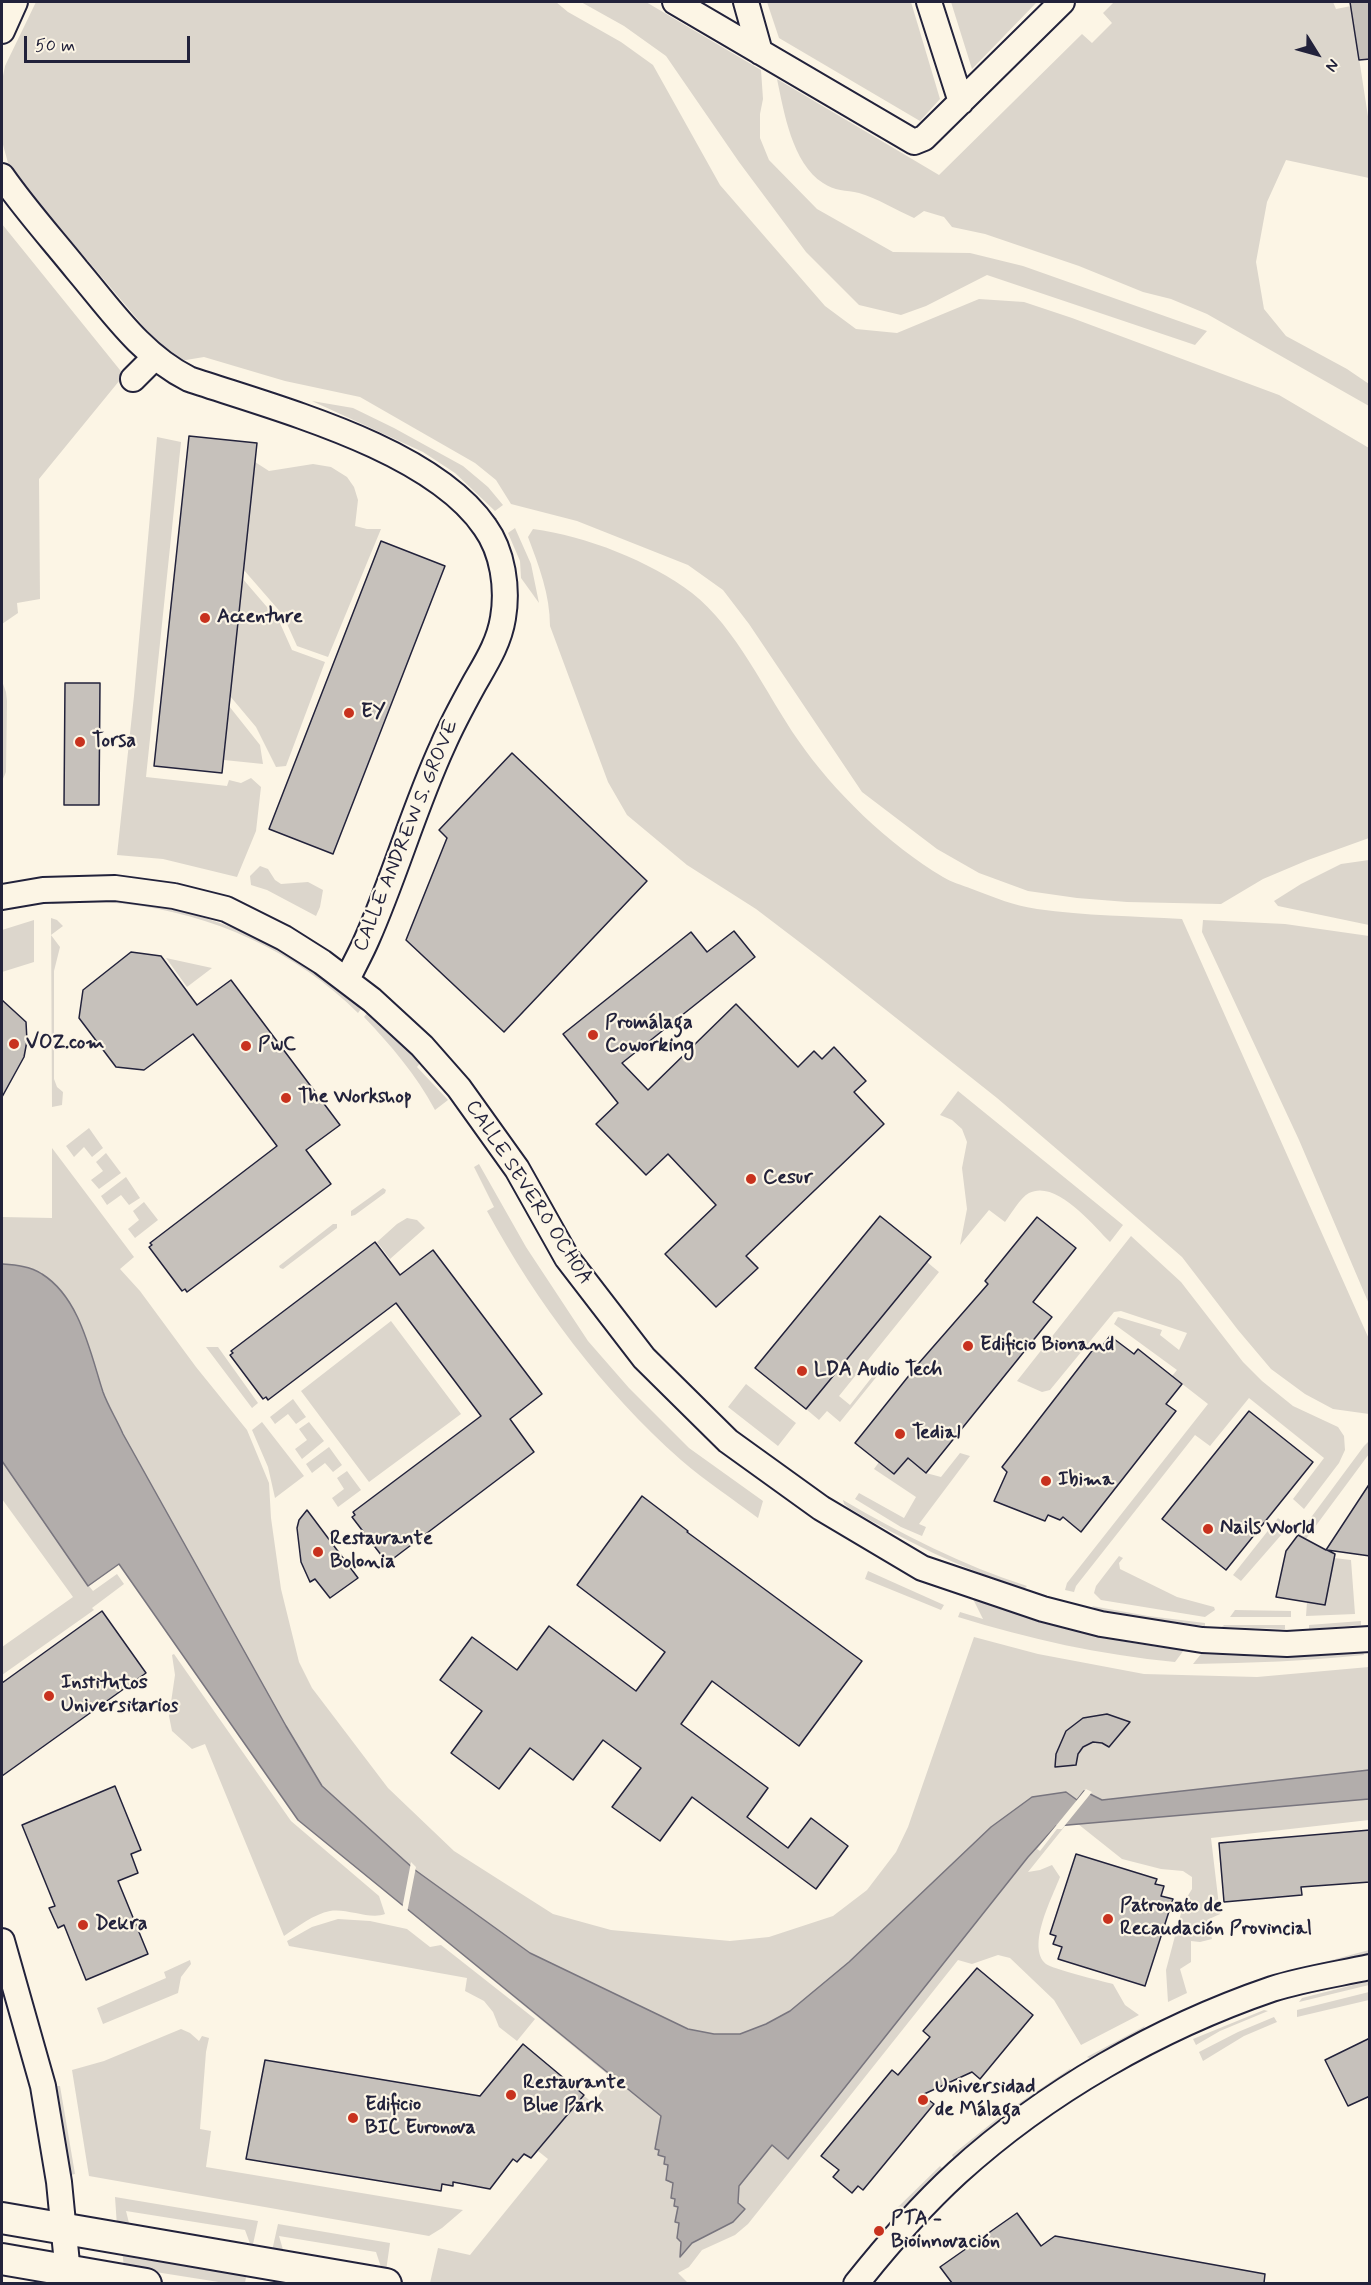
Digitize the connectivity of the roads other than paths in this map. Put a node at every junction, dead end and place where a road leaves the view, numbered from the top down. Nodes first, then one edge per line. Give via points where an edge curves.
1 (15, 2) edge
2 (675, 2) edge
3 (747, 2) edge
4 (929, 2) edge
5 (1062, 2) edge
6 (2, 31) edge
7 (760, 52) junction
8 (961, 102) junction
9 (2, 176) edge
10 (154, 358) junction
11 (134, 379) dead end
12 (2, 897) edge
13 (347, 980) junction
14 (1370, 1639) edge
15 (2, 1941) edge
16 (1370, 1967) edge
17 (2, 2218) edge
18 (64, 2229) junction
19 (2, 2259) edge
20 (68, 2277) edge
21 (146, 2283) edge
22 (386, 2283) edge
23 (856, 2283) edge

1 - 6 street
2 - 7 street
3 - 7 street
4 - 8 street
5 - 8 street
7 - 8 street via 914,142 924,138
9 - 10 street, CALLE ANDREW S. GROVE
10 - 11 street
10 - 13 street, CALLE ANDREW S. GROVE via 189,379 325,425 406,462 469,506 487,528 500,558 505,588 496,646 454,719
12 - 13 street, CALLE SEVERO OCHOA via 43,890 116,888 174,896 226,909 284,938
13 - 14 street, CALLE SEVERO OCHOA via 422,1046 459,1088 517,1169 567,1258 644,1358 729,1441 821,1508 922,1568 1043,1610 1101,1624 1202,1640 1276,1644
15 - 18 street via 43,2086
16 - 23 street via 1275,1988 1209,2013 1101,2069 1007,2132 957,2173 890,2241
17 - 18 main road
18 - 20 street
18 - 22 main road
19 - 20 main road
20 - 21 main road

